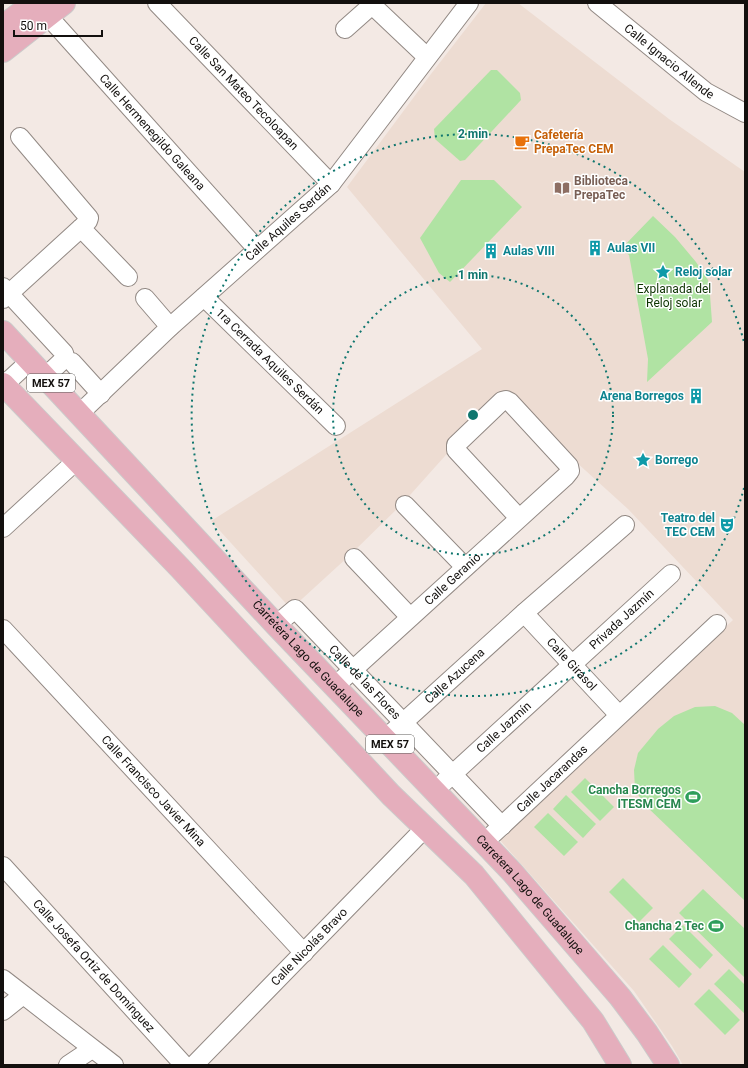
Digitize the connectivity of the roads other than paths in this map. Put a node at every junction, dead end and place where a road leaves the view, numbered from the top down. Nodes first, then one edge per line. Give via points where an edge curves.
1 (157, 3) edge
2 (469, 3) edge
3 (597, 3) edge
4 (371, 4) edge
5 (49, 7) edge
6 (3, 26) edge
7 (345, 29) dead end
8 (3, 51) edge
9 (427, 57) junction
10 (745, 113) edge
11 (20, 137) dead end
12 (331, 184) junction
13 (81, 228) junction
14 (257, 249) junction
15 (128, 277) dead end
16 (5, 293) edge
17 (204, 297) junction
18 (145, 298) dead end
19 (170, 327) junction
20 (3, 332) edge
21 (30, 361) junction
22 (72, 362) dead end
23 (45, 377) junction
24 (3, 385) edge
25 (101, 394) junction
26 (80, 414) junction
27 (336, 426) dead end
28 (76, 460) junction
29 (405, 505) dead end
30 (519, 518) junction
31 (625, 525) dead end
32 (3, 528) edge
33 (354, 558) dead end
34 (465, 568) junction
35 (671, 574) dead end
36 (524, 613) junction
37 (410, 617) junction
38 (717, 624) dead end
39 (276, 625) junction
40 (3, 629) edge
41 (572, 665) junction
42 (353, 669) junction
43 (335, 686) junction
44 (619, 715) junction
45 (403, 723) junction
46 (385, 739) junction
47 (416, 772) junction
48 (452, 774) junction
49 (435, 791) junction
50 (391, 795) junction
51 (502, 826) junction
52 (425, 828) junction
53 (484, 842) junction
54 (3, 866) edge
55 (304, 953) junction
56 (3, 979) edge
57 (23, 994) junction
58 (3, 1011) edge
59 (92, 1048) junction
60 (68, 1065) edge
61 (114, 1065) edge
62 (184, 1065) edge
63 (194, 1065) edge
64 (620, 1065) edge
65 (668, 1065) edge

1 - 12 street, Calle San Mateo Tecoloapan
2 - 9 street, Calle Aquiles Serdán
3 - 10 street, Calle Ignacio Allende via 706,92
4 - 7 street
4 - 9 street
5 - 6 main road
5 - 8 main road
5 - 14 street, Calle Hermenegildo Galeana
9 - 12 street, Calle Aquiles Serdán
11 - 13 street via 88,216 88,221
12 - 14 street, Calle Aquiles Serdán
13 - 15 street
13 - 16 street
14 - 17 street, Calle Aquiles Serdán
16 - 23 street via 64,353 63,360
17 - 19 street, Calle Aquiles Serdán
17 - 27 street, 1ra Cerrada Aquiles Serdán
18 - 19 street
19 - 25 street, Calle Aquiles Serdán
20 - 21 main road, Carretera Lago de Guadalupe / MEX 57
21 - 23 main road, Carretera Lago de Guadalupe / MEX 57
21 - 24 street
22 - 25 street
23 - 26 main road, Carretera Lago de Guadalupe / MEX 57
24 - 28 main road, MEX 57
25 - 26 street, Calle Aquiles Serdán
26 - 39 main road, Carretera Lago de Guadalupe / MEX 57
28 - 32 street
28 - 50 main road, MEX 57
29 - 34 street
30 - 30 street, Calle Geranio via 455,448 502,401 506,400 569,466 570,471
30 - 34 street, Calle Geranio
31 - 36 street, Calle Azucena
33 - 37 street
34 - 37 street, Calle Geranio
35 - 41 street, Privada Jazmín
36 - 41 street, Calle Girasol
36 - 45 street, Calle Azucena
37 - 42 street, Calle Geranio
38 - 44 street, Calle Jacarandas
39 - 42 street, Calle de las Flores via 295,608
39 - 43 main road, Carretera Lago de Guadalupe / MEX 57
40 - 55 street, Calle Francisco Javier Mina
41 - 44 street, Calle Girasol
41 - 48 street, Calle Jazmín
42 - 43 street, Calle Geranio
42 - 45 street, Calle de las Flores
43 - 46 main road, Carretera Lago de Guadalupe / MEX 57
44 - 51 street, Calle Jacarandas
45 - 46 street, Calle Azucena
45 - 48 street, Calle de las Flores
46 - 47 main road, Carretera Lago de Guadalupe / MEX 57
47 - 49 main road, Carretera Lago de Guadalupe / MEX 57
47 - 50 main road
48 - 49 street, Calle Jazmín
48 - 51 street, Calle de las Flores
49 - 53 main road, Carretera Lago de Guadalupe / MEX 57
50 - 52 main road, MEX 57
51 - 53 street, Calle Jacarandas
52 - 55 street, Calle Nicolás Bravo
52 - 64 main road, MEX 57 via 474,875 517,926 593,1021
53 - 65 main road, Carretera Lago de Guadalupe / MEX 57 via 535,897 620,997
54 - 62 street, Calle Josefa Ortiz de Domínguez
55 - 63 street, Calle Nicolás Bravo
56 - 57 street
57 - 58 street
57 - 59 street
59 - 60 street
59 - 61 street

